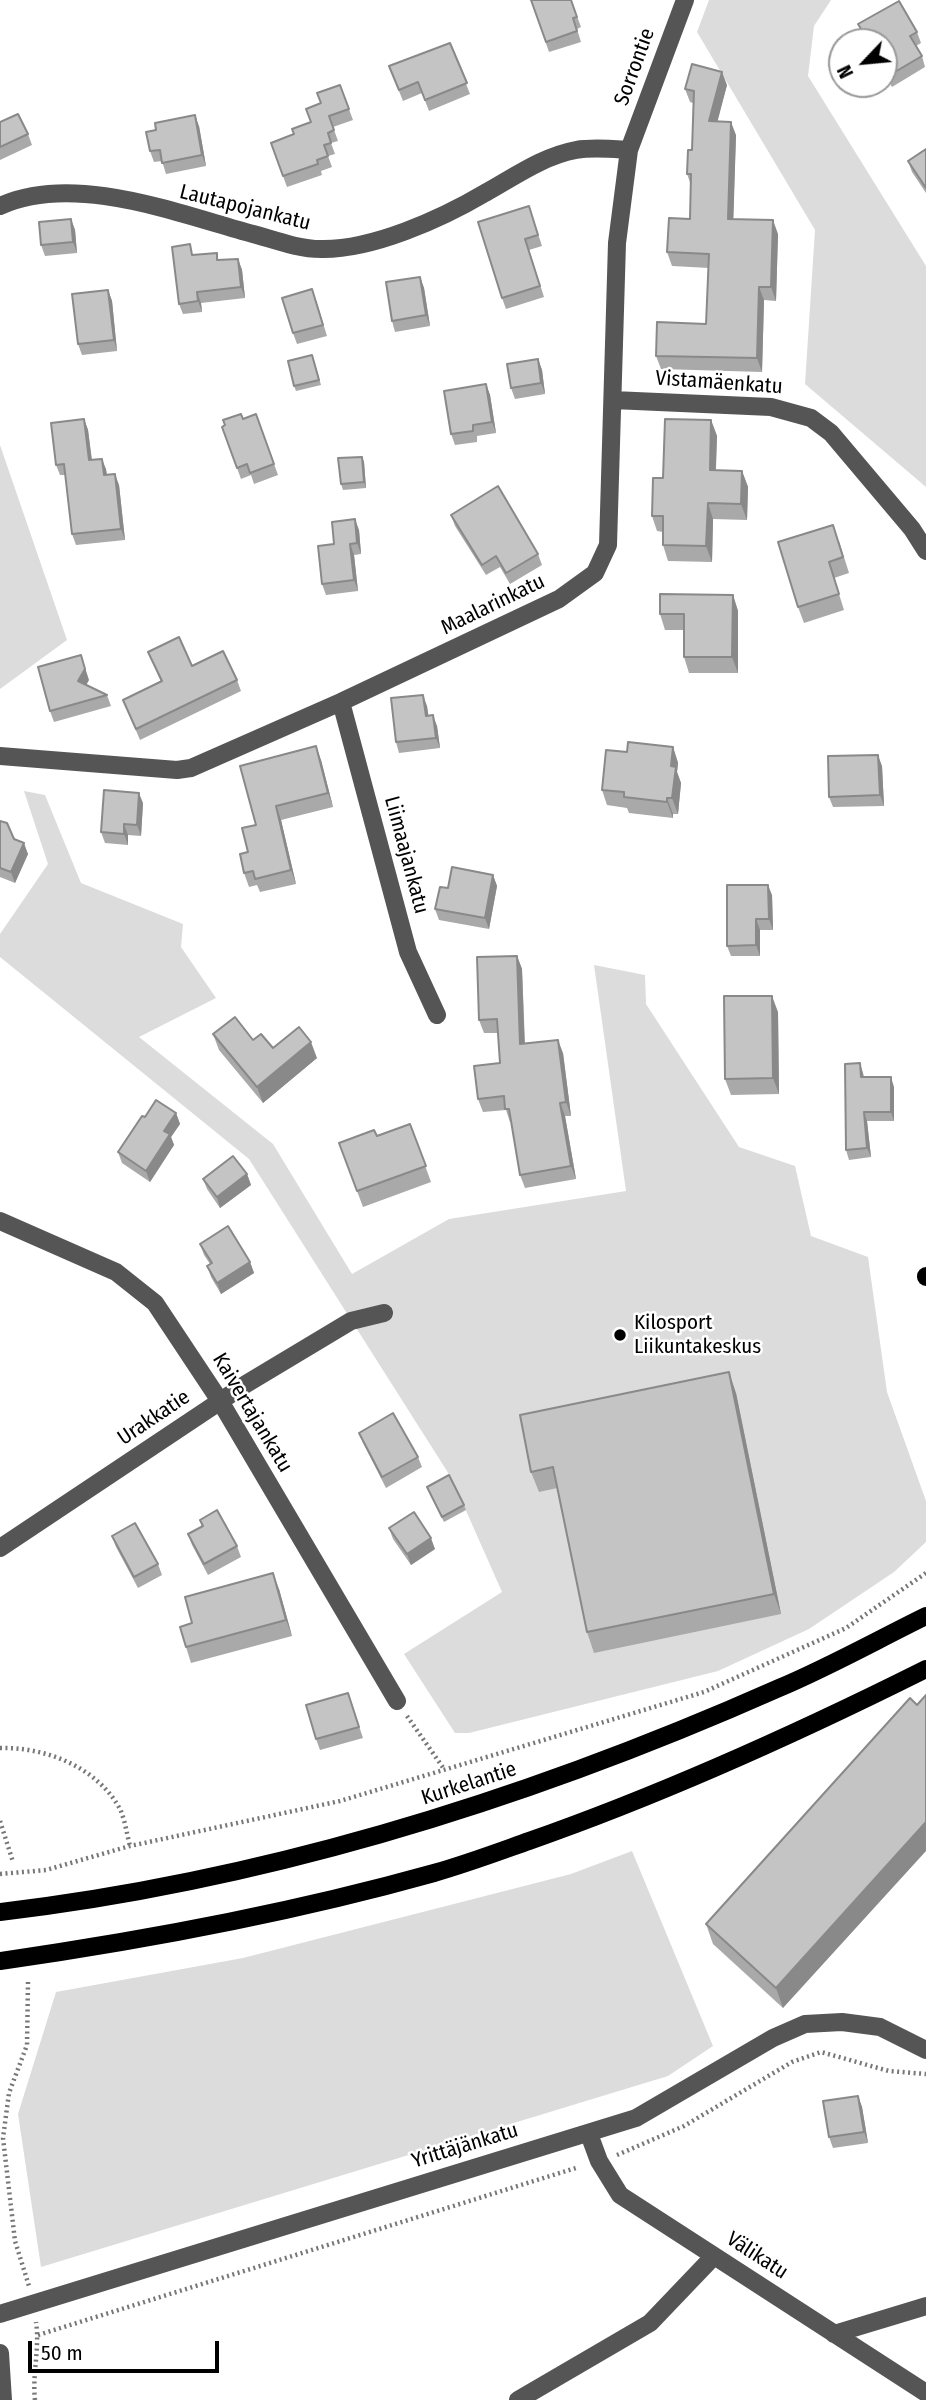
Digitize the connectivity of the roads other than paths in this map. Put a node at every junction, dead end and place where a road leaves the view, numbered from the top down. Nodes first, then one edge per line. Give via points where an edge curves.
1 (685, 0) edge
2 (629, 150) junction
3 (0, 206) edge
4 (613, 400) junction
5 (926, 551) edge
6 (341, 702) junction
7 (0, 756) edge
8 (437, 1016) dead end
9 (0, 1221) edge
10 (384, 1313) dead end
11 (219, 1401) junction
12 (0, 1548) edge
13 (926, 1616) edge
14 (926, 1669) edge
15 (397, 1702) road end
16 (0, 1912) edge
17 (0, 1961) edge
18 (926, 2050) edge
19 (589, 2134) junction
20 (714, 2256) junction
21 (926, 2306) edge
22 (0, 2314) edge
23 (834, 2334) junction
24 (0, 2353) edge
25 (926, 2393) edge
26 (3, 2400) edge
27 (518, 2400) edge

1 - 2 street, Sorrontie
2 - 3 street, Lautapojankatu via 577,150 554,157 444,215 337,249 303,248 147,206 71,192 29,194
2 - 4 street, Maalarinkatu via 617,243
4 - 5 street, Vistamäenkatu via 771,407 811,418 831,433
4 - 6 street, Maalarinkatu via 608,545 595,573 559,598
6 - 7 street, Maalarinkatu via 184,769
6 - 8 street, Liimaajankatu via 408,952
9 - 11 street, Kaivertajankatu via 111,1270 139,1288 166,1317
10 - 11 street, Urakkatie via 351,1321
11 - 12 street, Urakkatie
11 - 15 street, Kaivertajankatu
13 - 16 main road, Kurkelantie via 781,1688 561,1777 420,1825 160,1887
14 - 17 main road via 695,1779 437,1873 170,1936
18 - 19 street, Yrittäjänkatu via 880,2026 805,2024 636,2118
19 - 20 street, Välikatu via 620,2195
19 - 22 street, Yrittäjänkatu
20 - 23 street, Välikatu
20 - 27 street via 650,2323
21 - 23 street
23 - 25 street, Välikatu
24 - 26 street

